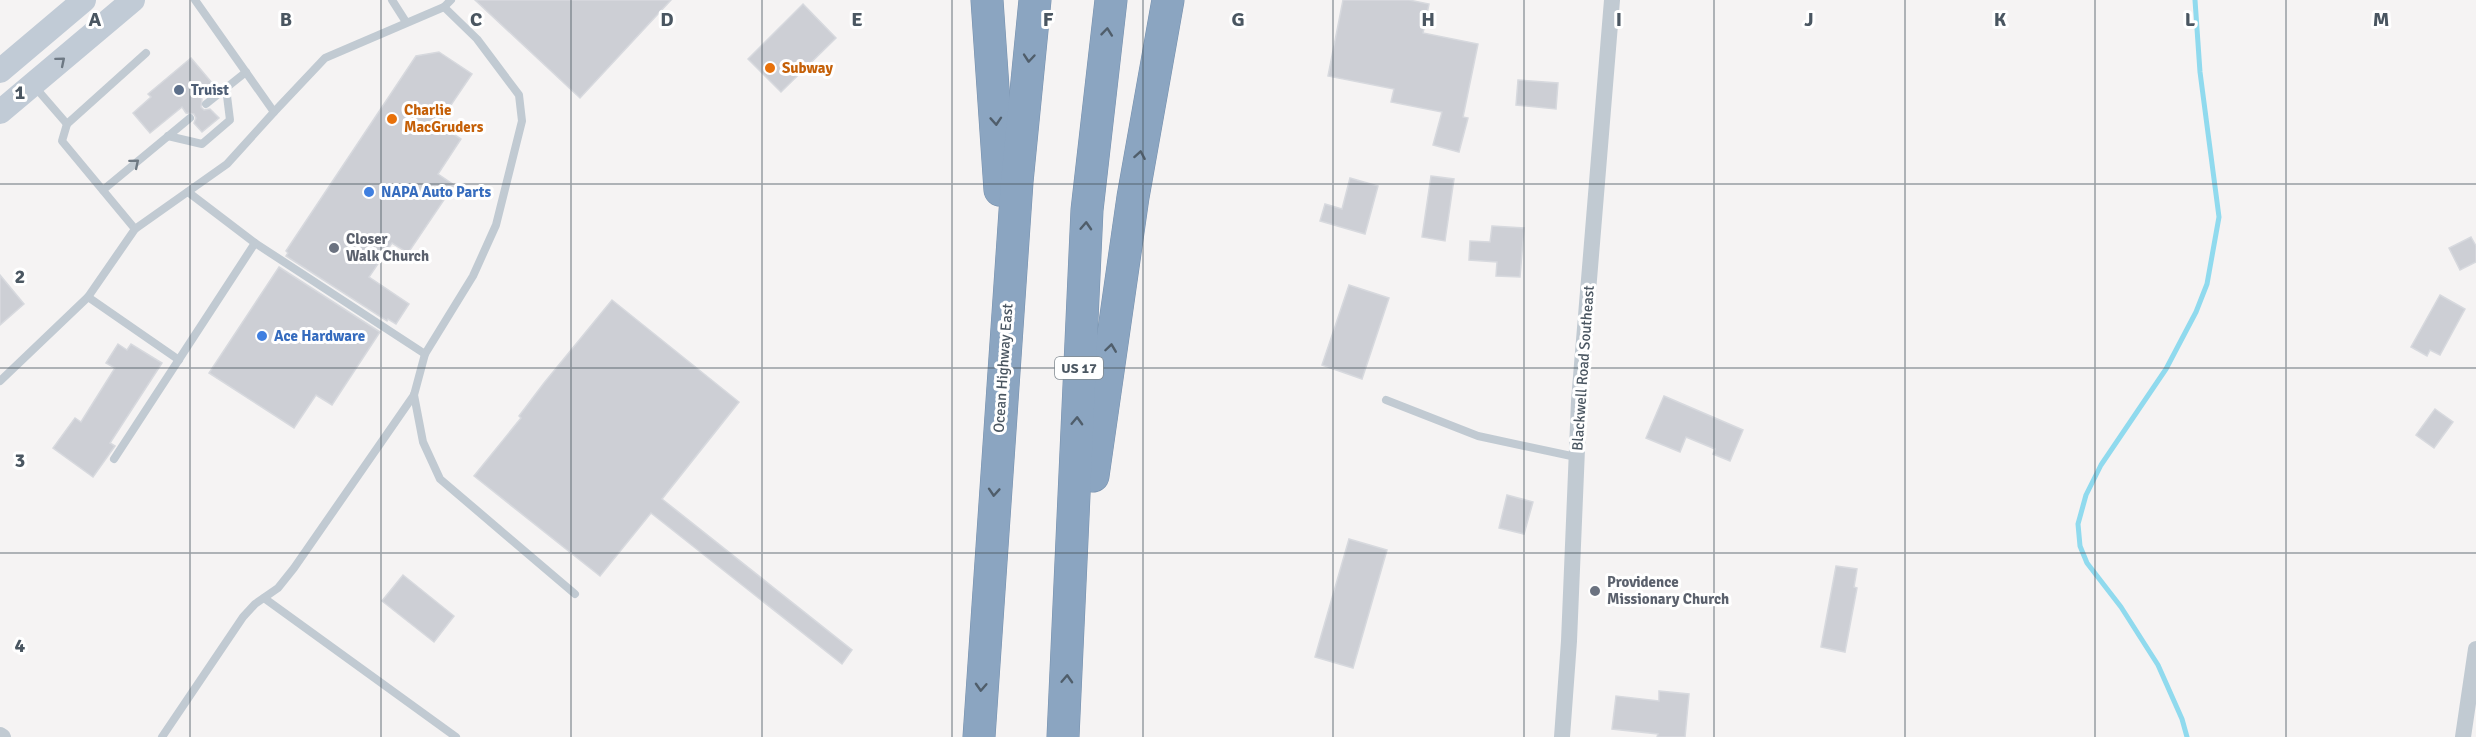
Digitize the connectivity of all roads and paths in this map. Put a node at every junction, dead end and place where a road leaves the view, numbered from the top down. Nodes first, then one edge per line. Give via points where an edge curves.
1 (84, 0) edge
2 (133, 0) edge
3 (195, 0) edge
4 (392, 0) edge
5 (987, 0) edge
6 (1035, 0) edge
7 (1111, 0) edge
8 (1168, 0) edge
9 (1612, 0) edge
10 (448, 3) edge
11 (406, 22) junction
12 (147, 53) dead end
13 (0, 71) edge
14 (246, 72) junction
15 (33, 84) junction
16 (226, 88) junction
17 (206, 104) dead end
18 (0, 112) edge
19 (274, 112) junction
20 (190, 118) dead end
21 (67, 124) junction
22 (168, 136) junction
23 (103, 190) junction
24 (188, 192) junction
25 (135, 230) junction
26 (255, 243) junction
27 (88, 297) junction
28 (425, 354) junction
29 (179, 360) junction
30 (0, 381) edge
31 (414, 395) junction
32 (1386, 400) dead end
33 (998, 434) junction
34 (1576, 458) junction
35 (114, 459) dead end
36 (576, 594) dead end
37 (264, 598) junction
38 (1070, 634) junction
39 (2476, 648) edge
40 (162, 737) edge
41 (456, 737) edge
42 (979, 737) edge
43 (1064, 737) edge
44 (1562, 737) edge
45 (2463, 737) edge

1 - 13 main road
15 -> 2 main road
3 - 14 lane
4 - 11 lane
5 -> 33 highway via 1000,178
6 -> 33 highway, Ocean Highway East
38 -> 7 highway, US 17 via 1087,210
38 -> 8 highway via 1133,197
9 - 34 street, Blackwell Road Southeast
10 - 11 lane
10 - 28 lane via 519,94 522,121 496,225 473,276
11 - 19 lane via 325,58
12 - 21 lane
14 - 16 lane
14 - 19 lane
15 - 18 main road
15 - 21 lane
16 - 17 lane
16 - 22 lane via 230,120 202,144
19 - 24 lane via 227,164
20 - 22 lane
21 - 23 lane via 62,141
23 -> 22 lane
23 - 25 lane
24 - 25 lane
24 - 26 lane
25 - 27 lane
26 - 28 lane
26 - 29 lane
27 - 29 lane
27 - 30 lane
28 - 31 lane
29 - 35 lane
31 - 36 lane via 423,442 440,479
31 - 37 lane via 294,568
32 - 34 lane via 1478,436
33 -> 42 highway, Ocean Highway East
34 - 44 street, Blackwell Road Southeast
37 - 40 lane via 243,617
37 - 41 lane
43 -> 38 highway, US 17
39 - 45 street

